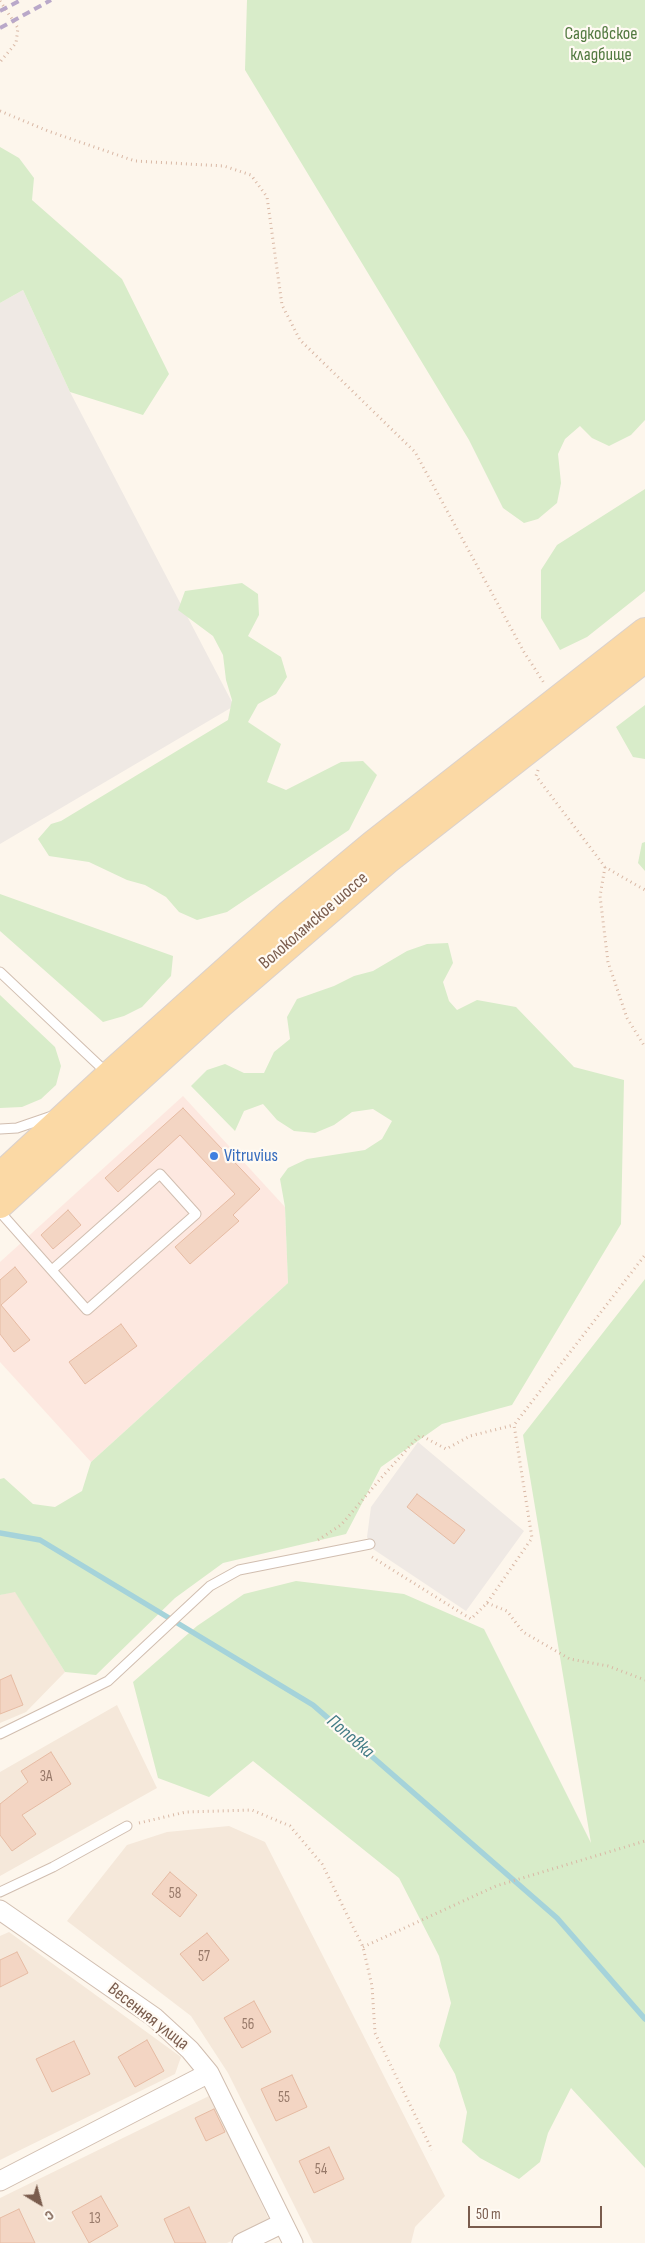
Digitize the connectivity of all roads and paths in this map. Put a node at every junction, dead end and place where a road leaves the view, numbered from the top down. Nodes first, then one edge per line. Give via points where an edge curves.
1 (0, 2) edge
2 (0, 62) edge
3 (0, 110) edge
4 (645, 632) edge
5 (645, 658) edge
6 (556, 702) junction
7 (536, 776) dead end
8 (605, 867) junction
9 (645, 890) edge
10 (0, 972) edge
11 (645, 1047) edge
12 (117, 1083) junction
13 (75, 1107) junction
14 (0, 1129) edge
15 (0, 1177) edge
16 (0, 1204) edge
17 (0, 1212) edge
18 (645, 1255) edge
19 (52, 1270) junction
20 (514, 1425) junction
21 (370, 1544) dead end
22 (356, 1547) junction
23 (287, 1560) junction
24 (486, 1603) junction
25 (645, 1680) edge
26 (0, 1734) edge
27 (128, 1826) joint
28 (645, 1841) edge
29 (0, 1892) edge
30 (0, 1910) edge
31 (363, 1947) junction
32 (209, 2074) junction
33 (432, 2150) dead end
34 (0, 2181) edge
35 (283, 2223) junction
36 (242, 2243) edge
37 (294, 2243) edge

1 - 2 path via 18,28 16,43
3 - 6 path via 48,131 135,161 224,166 251,175 267,197 282,305 300,340 415,452 524,652
4 - 6 main road, Волоколамское шоссе
5 - 12 main road, Волоколамское шоссе via 388,859
6 - 12 main road, Волоколамское шоссе via 374,844 283,921
7 - 8 path
8 - 9 path
8 - 11 path via 600,896 608,962 627,1018
10 - 12 lane
12 - 13 main road, Волоколамское шоссе
12 - 16 main road, Волоколамское шоссе
13 - 14 lane via 17,1128
13 - 15 main road, Волоколамское шоссе
17 - 19 lane
18 - 20 path
19 - 19 lane via 160,1174 196,1214 87,1310
20 - 23 path via 470,1436 446,1449 420,1435 341,1525
20 - 24 path via 532,1538
21 - 22 lane
22 - 23 lane
22 - 24 path via 471,1619
23 - 26 lane via 239,1570 210,1586 108,1681
24 - 25 path via 506,1611 523,1632 570,1659 608,1666
27 - 29 lane
27 - 31 path via 186,1812 252,1810 290,1826 322,1864
28 - 31 path via 496,1886
30 - 32 street, Весенняя улица via 154,2017 190,2050
31 - 33 path via 372,1986 375,2034
32 - 34 street
32 - 35 street, Весенняя улица
35 - 36 street
35 - 37 street, Весенняя улица

